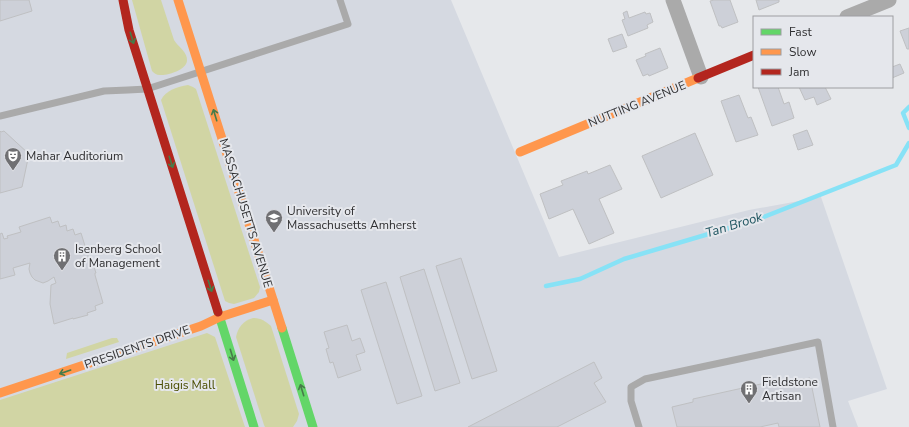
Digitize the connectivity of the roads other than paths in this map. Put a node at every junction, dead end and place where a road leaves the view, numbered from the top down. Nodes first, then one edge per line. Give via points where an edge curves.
1 (123, 0) edge
2 (178, 0) edge
3 (340, 0) edge
4 (673, 0) edge
5 (889, 0) edge
6 (849, 16) edge
7 (753, 55) edge
8 (202, 72) junction
9 (700, 77) junction
10 (147, 89) junction
11 (0, 116) edge
12 (520, 152) dead end
13 (273, 300) junction
14 (220, 317) junction
15 (0, 393) edge
16 (254, 427) edge
17 (313, 427) edge
18 (639, 427) edge
19 (833, 427) edge

1 -> 10 main road via 129,30
2 - 8 main road, MASSACHUSETTS AVENUE
3 - 8 lane via 348,24
4 - 9 street
5 - 6 street
7 - 9 main road, NUTTING AVENUE
8 - 10 lane
13 -> 8 main road, MASSACHUSETTS AVENUE
9 - 12 main road, NUTTING AVENUE
10 - 11 lane via 104,91
10 -> 14 main road
13 - 14 main road, PRESIDENTS DRIVE
17 -> 13 main road, MASSACHUSETTS AVENUE
14 -> 15 main road, PRESIDENTS DRIVE
14 -> 16 main road
18 - 19 lane via 631,401 631,387 645,379 818,342

